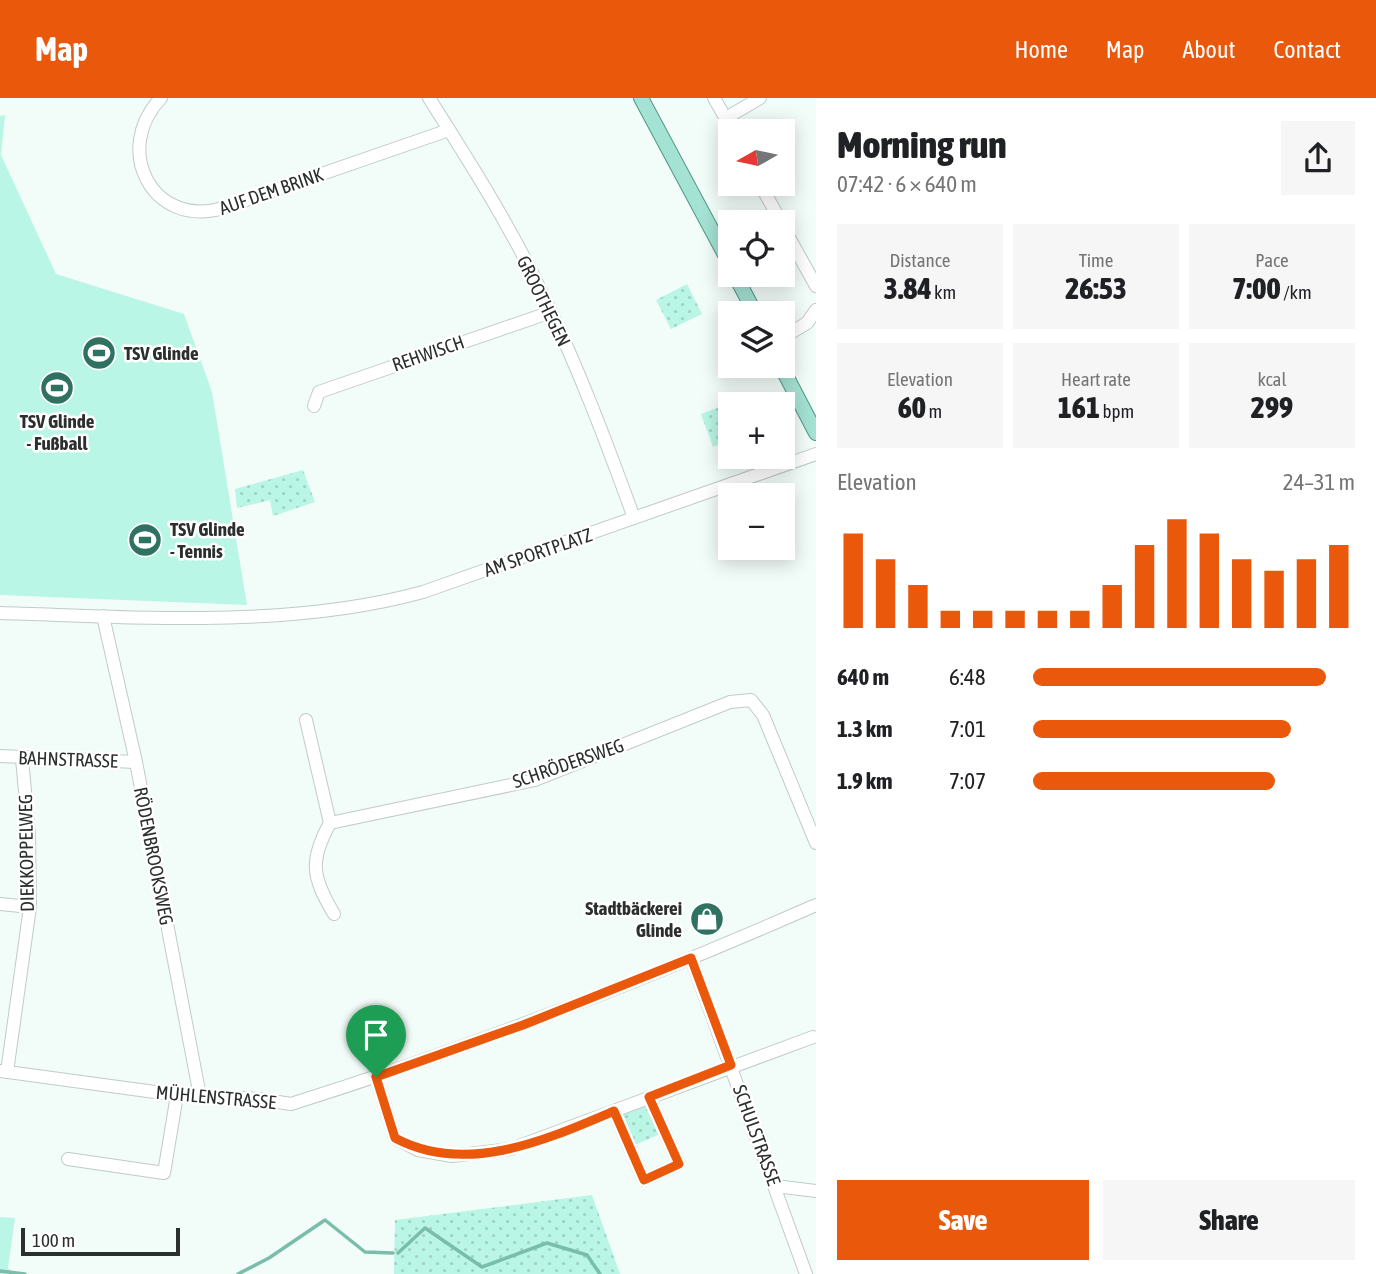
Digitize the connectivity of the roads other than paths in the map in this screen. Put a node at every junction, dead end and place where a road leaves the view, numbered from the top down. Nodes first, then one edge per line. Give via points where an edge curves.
1 (161, 98) edge
2 (429, 98) edge
3 (641, 98) edge
4 (714, 98) edge
5 (760, 98) edge
6 (726, 118) joint
7 (449, 130) junction
8 (718, 242) edge
9 (795, 247) edge
10 (816, 286) edge
11 (816, 310) edge
12 (551, 312) junction
13 (795, 330) edge
14 (787, 378) edge
15 (314, 407) dead end
16 (816, 433) edge
17 (816, 454) edge
18 (634, 518) junction
19 (0, 613) edge
20 (103, 616) junction
21 (306, 720) dead end
22 (0, 755) edge
23 (22, 759) junction
24 (136, 762) junction
25 (330, 823) junction
26 (816, 843) edge
27 (0, 904) edge
28 (816, 905) edge
29 (30, 907) junction
30 (334, 914) dead end
31 (691, 958) junction
32 (813, 1037) dead end
33 (731, 1065) junction
34 (4, 1071) edge
35 (376, 1077) junction
36 (177, 1095) junction
37 (200, 1096) junction
38 (649, 1097) junction
39 (614, 1111) junction
40 (68, 1159) dead end
41 (776, 1186) junction
42 (816, 1191) edge
43 (806, 1274) edge

1 - 7 street, AUF DEM BRINK via 141,127 141,167 159,195 194,211 223,208
2 - 7 street, GROOTHEGEN
3 - 8 main road
4 - 6 street
5 - 6 street
7 - 12 street, GROOTHEGEN via 498,210
9 - 10 street
11 - 13 street
12 - 15 street, REHWISCH via 319,392
12 - 18 street, GROOTHEGEN
14 - 16 main road
17 - 18 street, AM SPORTPLATZ
18 - 20 street, AM SPORTPLATZ via 394,600 352,608 252,616
19 - 20 street, AM SPORTPLATZ
20 - 24 street, RÖDENBROOKSWEG
21 - 25 street
22 - 23 street, BAHNSTRASSE
23 - 24 street, BAHNSTRASSE
23 - 29 street, DIEKKOPPELWEG
24 - 37 street, RÖDENBROOKSWEG
25 - 26 street, SCHRÖDERSWEG via 534,780 741,699 758,705
25 - 30 street via 315,850 324,897
27 - 29 street
28 - 31 street, MÜHLENSTRASSE
29 - 34 street, DIEKKOPPELWEG
31 - 33 street, SCHULSTRASSE
31 - 35 street, MÜHLENSTRASSE
32 - 33 street
33 - 38 street
33 - 41 street, SCHULSTRASSE
34 - 36 street, MÜHLENSTRASSE
35 - 37 street, MÜHLENSTRASSE via 291,1104
35 - 39 street via 395,1138 418,1150 452,1156 511,1149
36 - 37 street, MÜHLENSTRASSE
36 - 40 street via 164,1174
38 - 39 street
38 - 39 street via 679,1164 644,1180
41 - 42 street
41 - 43 street, SCHULSTRASSE

